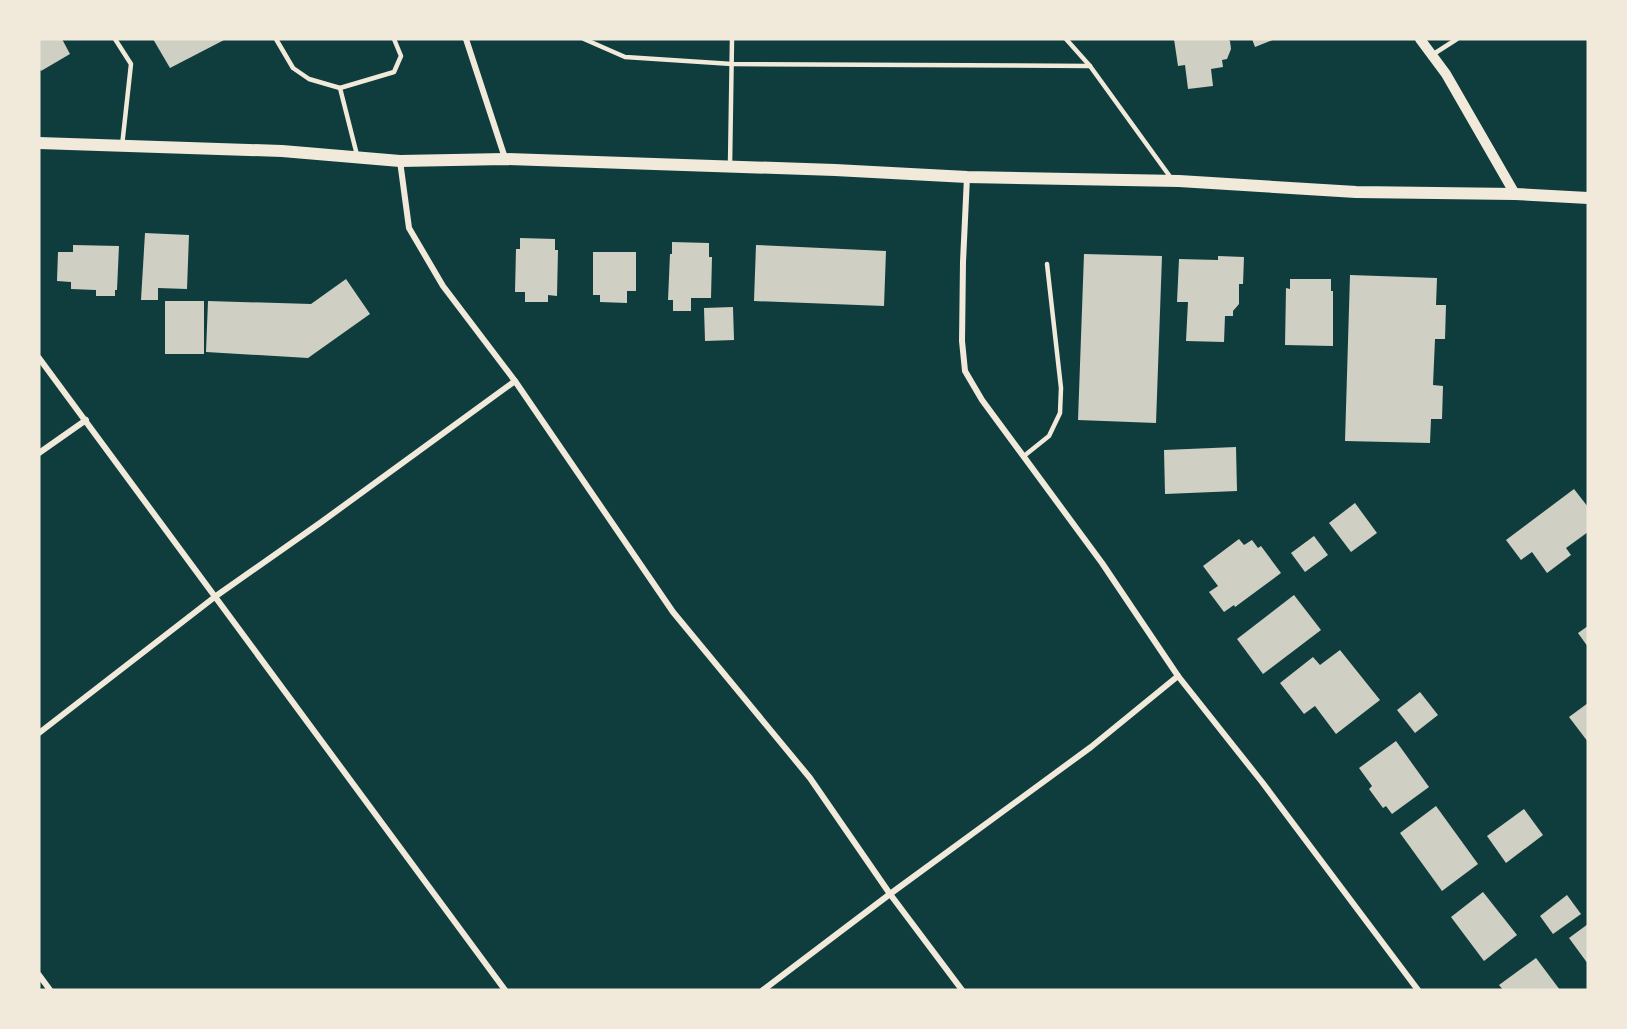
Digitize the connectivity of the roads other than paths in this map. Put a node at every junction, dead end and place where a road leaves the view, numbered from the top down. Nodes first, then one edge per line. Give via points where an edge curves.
1 (115, 39) edge
2 (276, 39) edge
3 (394, 39) edge
4 (466, 39) edge
5 (584, 39) edge
6 (732, 39) edge
7 (1066, 39) edge
8 (1420, 39) edge
9 (1457, 39) edge
10 (1432, 55) junction
11 (732, 64) junction
12 (1090, 66) junction
13 (340, 88) junction
14 (39, 143) edge
15 (122, 146) junction
16 (358, 158) junction
17 (505, 159) junction
18 (400, 161) junction
19 (730, 166) junction
20 (967, 177) junction
21 (1173, 182) junction
22 (1515, 194) junction
23 (1588, 198) edge
24 (1047, 264) dead end
25 (39, 357) edge
26 (515, 381) junction
27 (86, 420) junction
28 (39, 453) edge
29 (1024, 456) junction
30 (216, 596) junction
31 (1178, 676) junction
32 (39, 734) edge
33 (890, 894) junction
34 (39, 975) edge
35 (50, 990) edge
36 (505, 990) edge
37 (763, 990) edge
38 (962, 990) edge
39 (1418, 990) edge

1 - 15 lane via 131,64
2 - 13 lane via 293,68 309,79
3 - 13 lane via 401,56 394,72
4 - 17 street
5 - 11 lane via 625,57
6 - 11 lane
7 - 12 lane
8 - 10 street
9 - 10 lane
10 - 22 street
11 - 12 lane
11 - 19 lane
12 - 21 lane
13 - 16 lane
14 - 15 main road
15 - 16 main road via 282,151
16 - 18 main road
17 - 18 main road
17 - 19 main road
18 - 26 street via 408,228 443,286
19 - 20 main road
20 - 21 main road
20 - 29 street via 962,274 964,371
21 - 22 main road via 1356,192
22 - 23 main road
24 - 29 lane via 1061,388 1060,413 1049,436
25 - 27 street
26 - 30 street
26 - 33 street via 673,612 810,778
27 - 28 street
27 - 30 street
29 - 31 street via 1102,562
30 - 32 street
30 - 36 street
31 - 33 street via 1091,747
31 - 39 street
33 - 37 street
33 - 38 street
34 - 35 street

